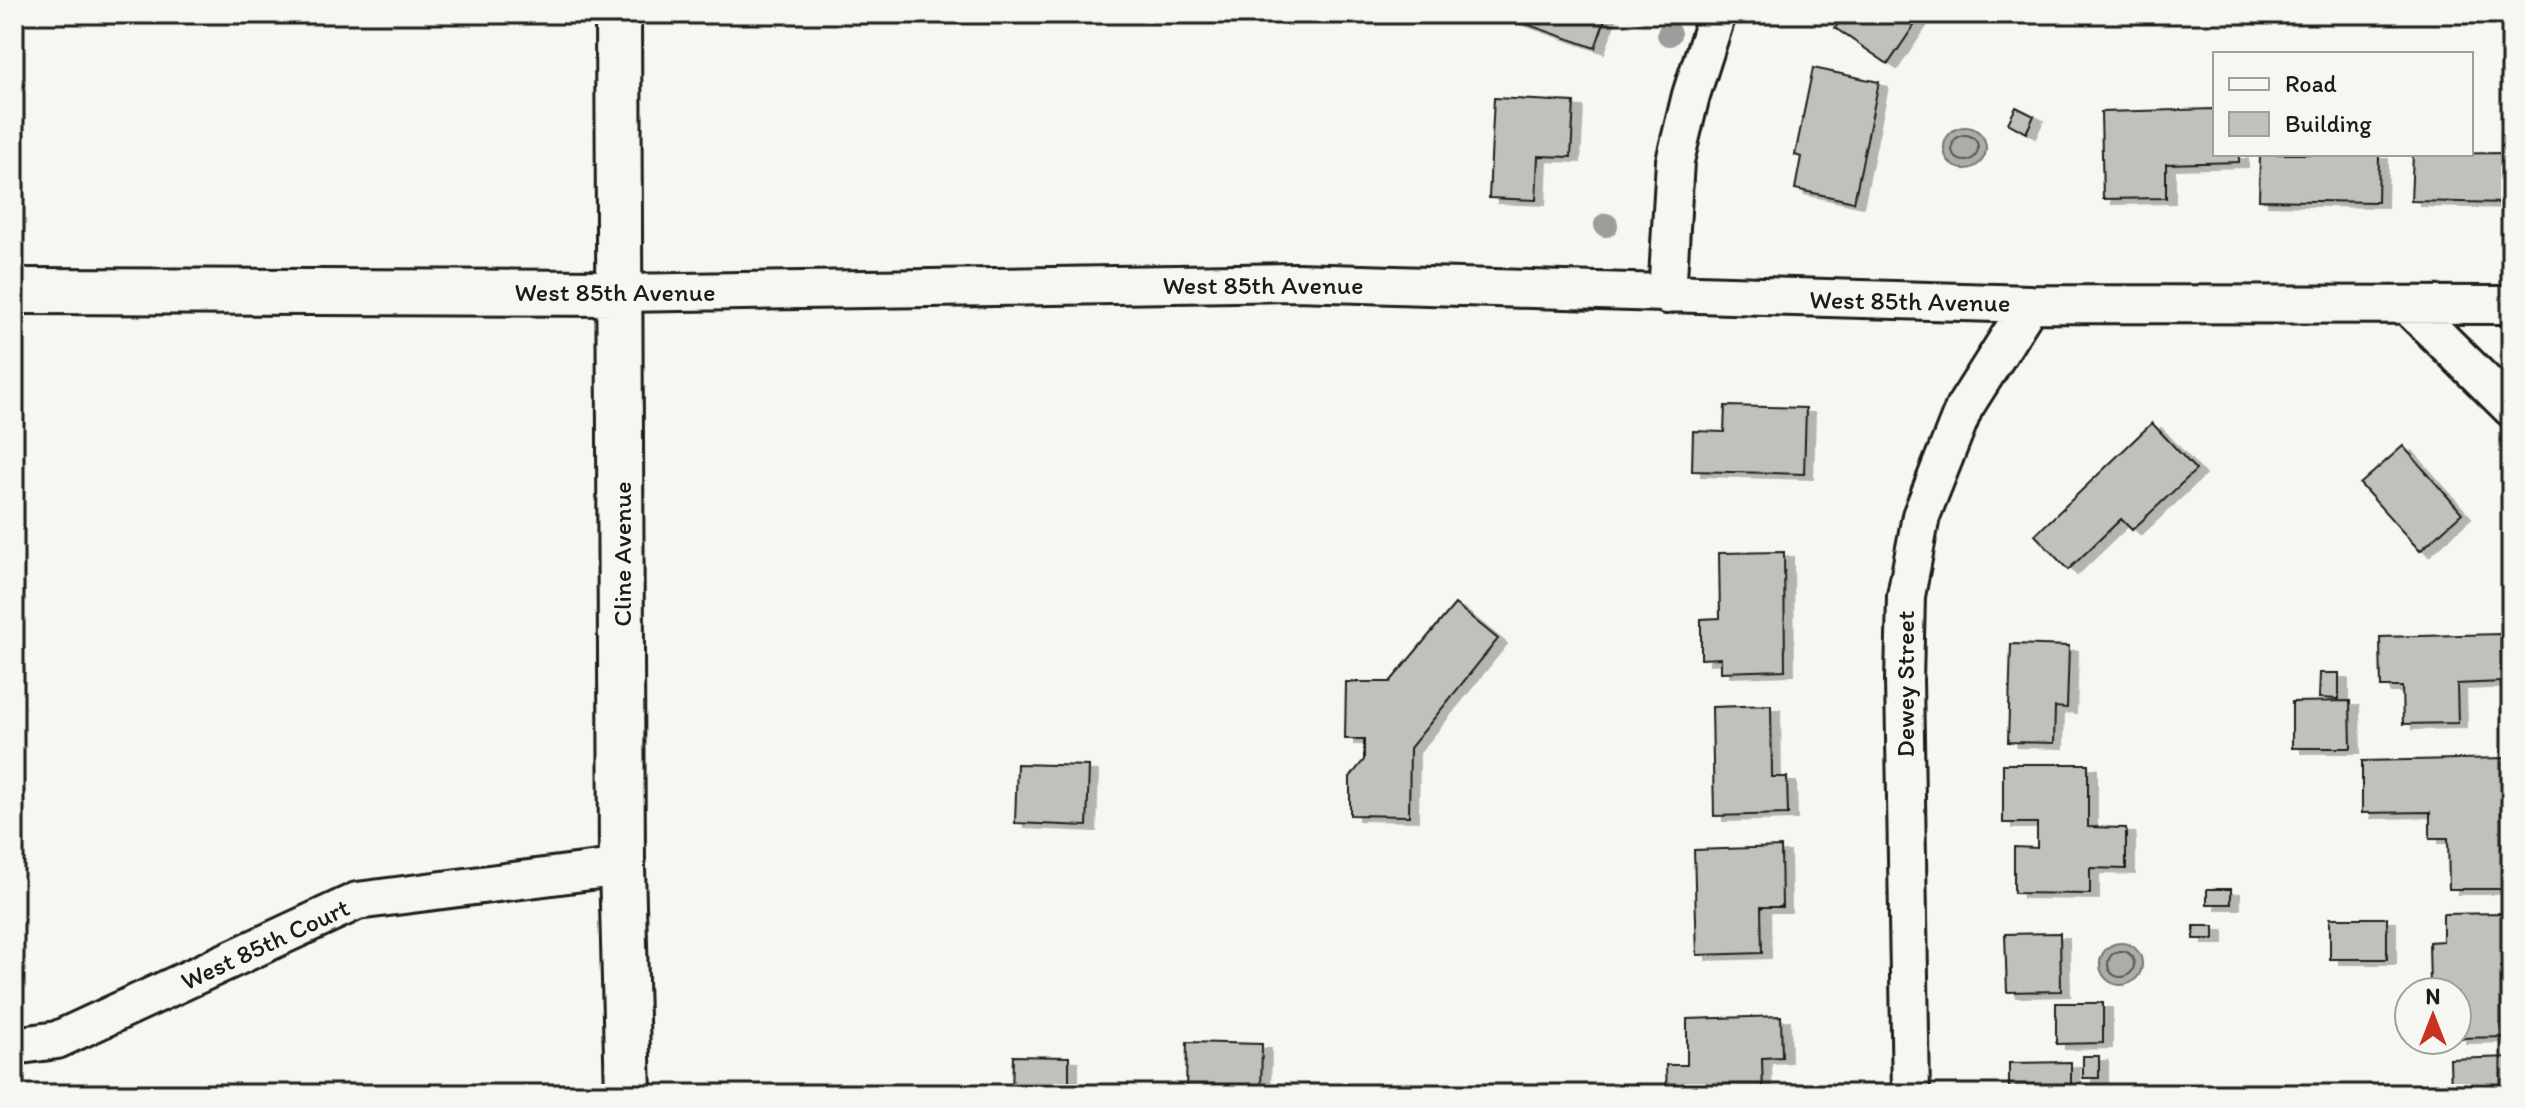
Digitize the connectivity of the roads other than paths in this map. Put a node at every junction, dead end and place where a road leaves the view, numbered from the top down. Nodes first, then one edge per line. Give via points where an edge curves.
1 (618, 14) edge
2 (1717, 14) edge
3 (14, 291) edge
4 (621, 293) junction
5 (1667, 295) junction
6 (2030, 304) junction
7 (2407, 305) junction
8 (2511, 305) edge
9 (2511, 408) edge
10 (622, 867) junction
11 (14, 1046) edge
12 (628, 1094) edge
13 (1911, 1094) edge

1 - 4 street, Cline Avenue
2 - 5 street via 1675,161
3 - 4 street, West 85th Avenue
4 - 5 street, West 85th Avenue via 1296,282
4 - 10 street, Cline Avenue
5 - 6 street, West 85th Avenue
6 - 7 street, West 85th Avenue
6 - 13 street, Dewey Street via 1964,408 1921,516 1906,596
7 - 8 street, West 85th Avenue
7 - 9 street
10 - 11 street, West 85th Court via 357,901 57,1040
10 - 12 street, Cline Avenue

